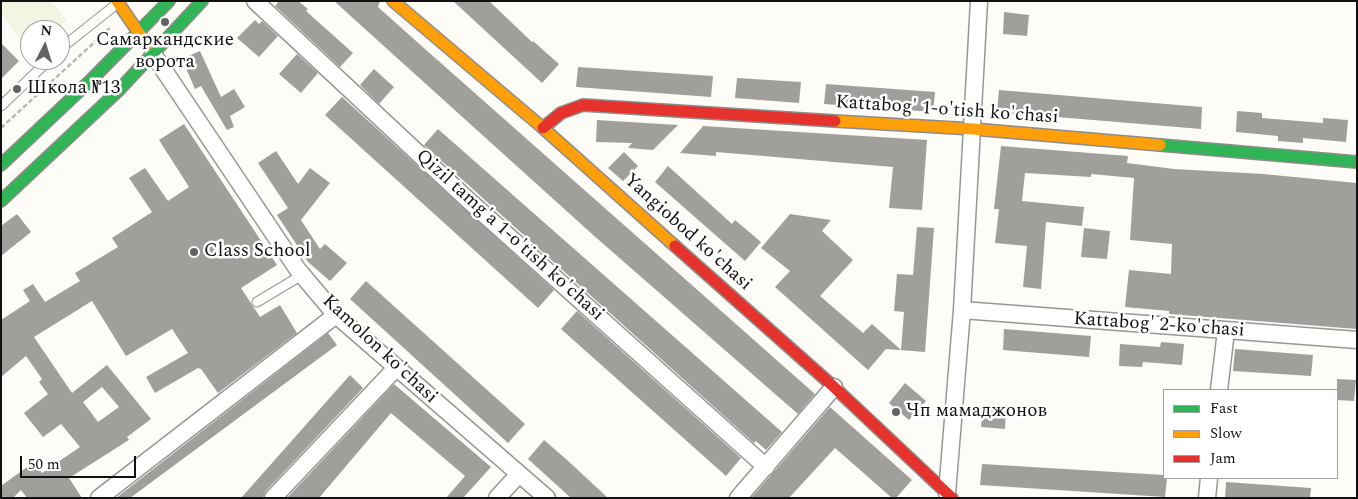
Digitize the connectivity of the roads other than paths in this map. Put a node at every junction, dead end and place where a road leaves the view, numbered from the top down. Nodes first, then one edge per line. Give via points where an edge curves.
1 (169, 1) edge
2 (202, 1) edge
3 (255, 1) edge
4 (393, 1) edge
5 (979, 1) edge
6 (119, 2) edge
7 (138, 32) junction
8 (70, 41) edge
9 (153, 54) junction
10 (39, 70) edge
11 (1, 106) edge
12 (543, 128) junction
13 (973, 129) junction
14 (1357, 162) edge
15 (1, 165) edge
16 (1, 201) edge
17 (302, 275) junction
18 (257, 302) dead end
19 (962, 310) junction
20 (336, 315) junction
21 (1226, 331) junction
22 (1357, 340) edge
23 (396, 368) junction
24 (834, 387) junction
25 (1219, 389) edge
26 (766, 467) junction
27 (520, 474) junction
28 (1209, 479) edge
29 (950, 496) edge
30 (100, 498) edge
31 (273, 498) edge
32 (497, 498) edge
33 (547, 498) edge
34 (738, 498) edge
35 (1206, 498) edge

1 - 7 street
2 - 9 street
3 - 26 street, Qizil tamg'a 1-o'tish ko'chasi via 467,199
4 - 12 street, Yangiobod ko'chasi
5 - 13 street
6 - 7 street
6 - 8 lane
7 - 9 street
7 - 15 street
9 - 16 street
9 - 17 street, Kamolon ko'chasi
10 - 11 lane
12 - 13 street, Kattabog' 1-o'tish ko'chasi via 560,111 583,105
12 - 24 street, Yangiobod ko'chasi
13 - 14 street, Kattabog' 1-o'tish ko'chasi
13 - 19 street
17 - 18 lane
17 - 20 street, Kamolon ko'chasi
19 - 21 street, Kattabog' 2-ko'chasi
19 - 29 street
20 - 23 street, Kamolon ko'chasi
20 - 30 street
21 - 22 street, Kattabog' 2-ko'chasi
21 - 25 street
23 - 27 street, Kamolon ko'chasi
23 - 31 street
24 - 26 street
24 - 29 street, Yangiobod ko'chasi
26 - 34 street
27 - 32 street
27 - 33 street, Kamolon ko'chasi
28 - 35 street

